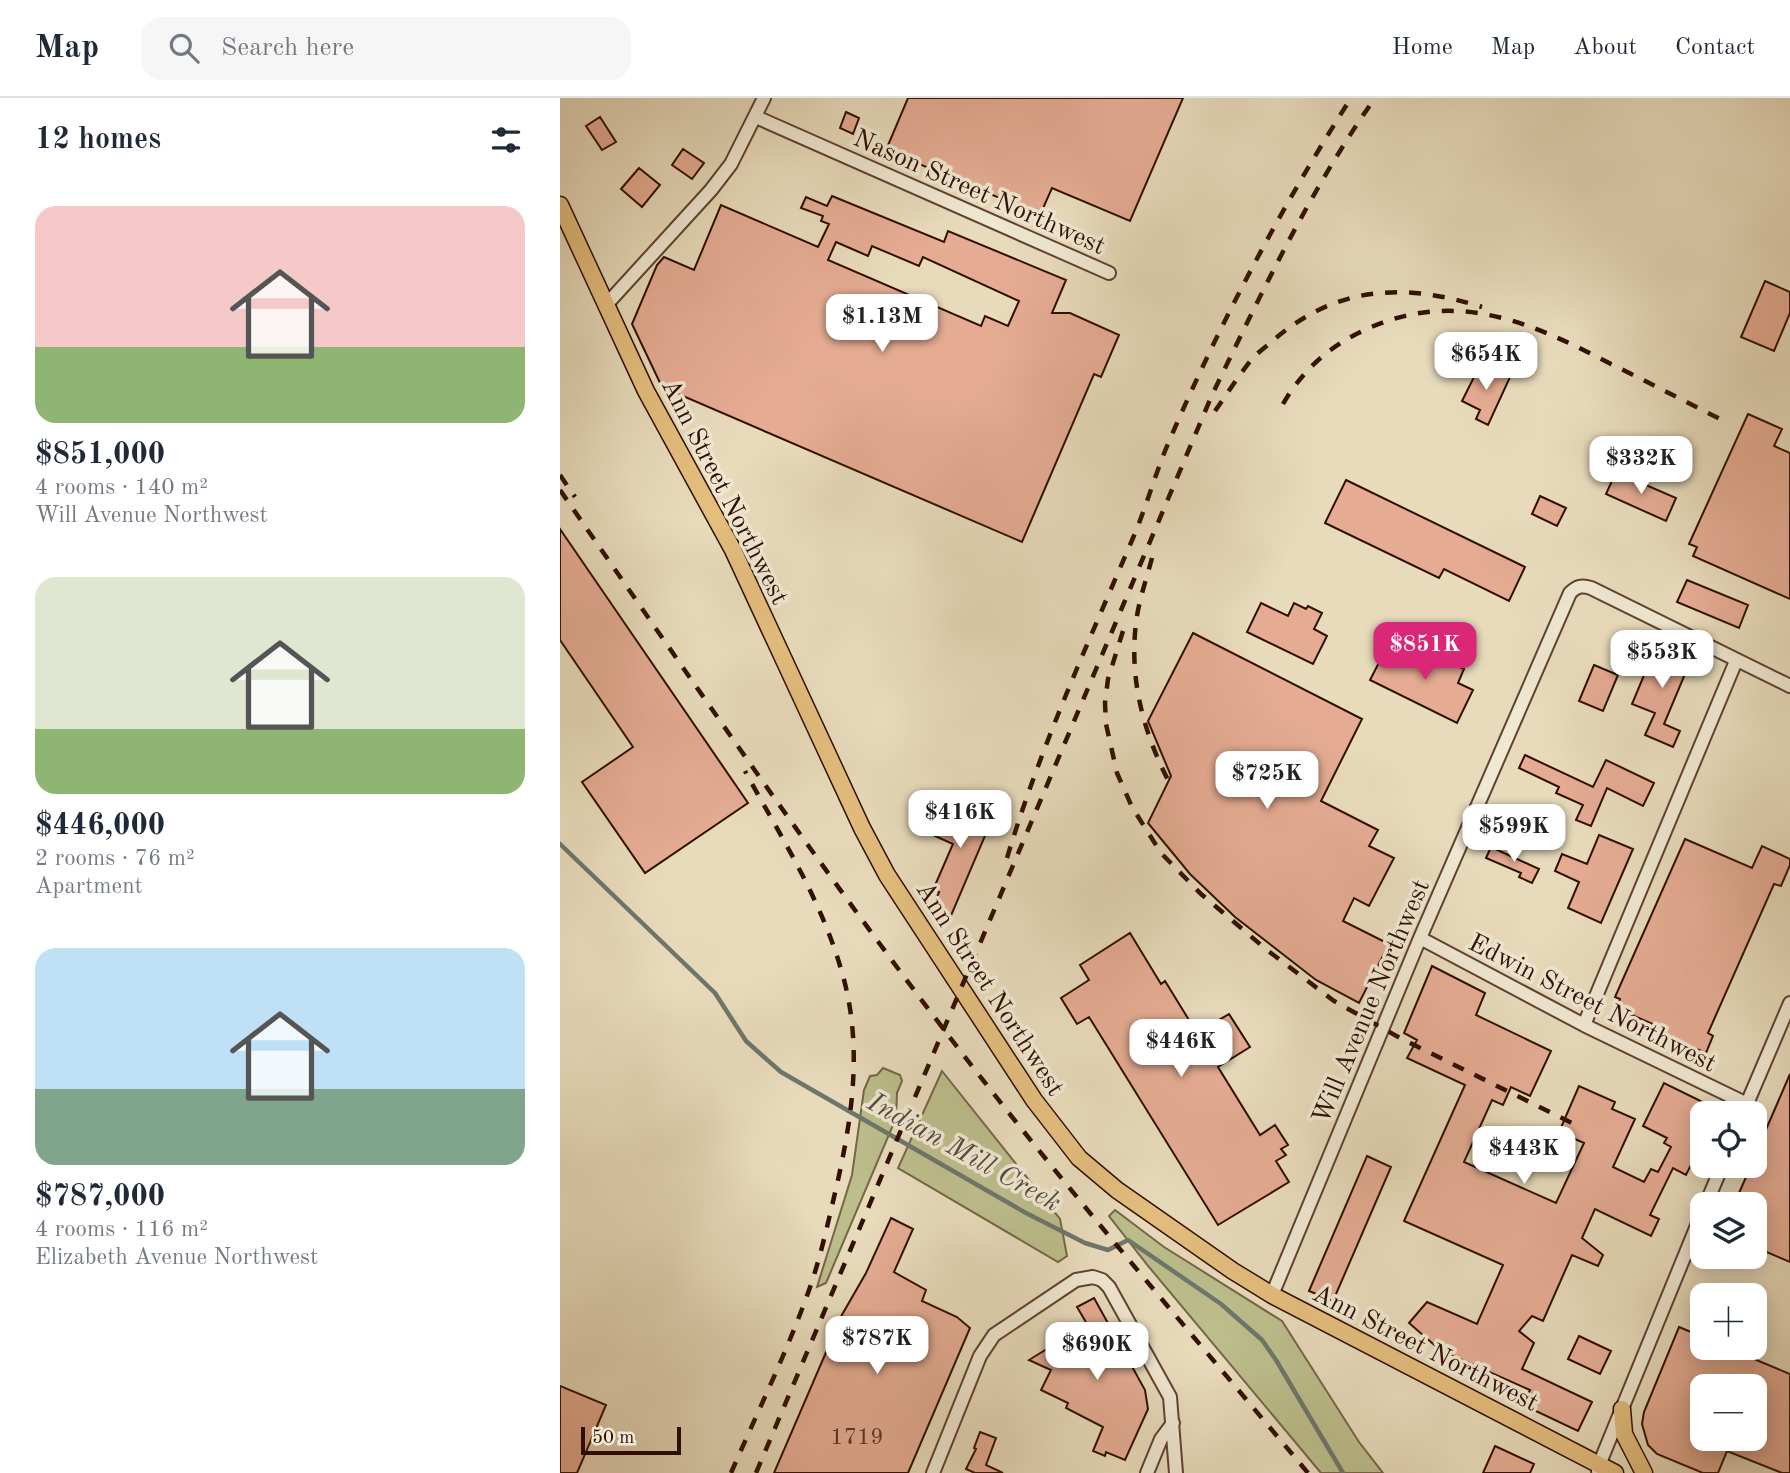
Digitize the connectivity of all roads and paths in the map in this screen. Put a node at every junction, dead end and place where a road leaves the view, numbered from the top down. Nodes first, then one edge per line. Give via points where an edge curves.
1 (764, 98) edge
2 (755, 117) junction
3 (560, 205) edge
4 (1109, 273) dead end
5 (606, 305) junction
6 (1736, 661) junction
7 (1790, 686) edge
8 (1420, 938) junction
9 (1790, 1003) edge
10 (1584, 1025) junction
11 (1730, 1101) edge
12 (1748, 1101) edge
13 (1690, 1244) edge
14 (1272, 1296) junction
15 (1622, 1409) junction
16 (1173, 1423) junction
17 (1598, 1469) edge
18 (933, 1473) edge
19 (1147, 1473) edge
20 (1176, 1473) edge
21 (1615, 1473) edge
22 (1644, 1473) edge

1 - 2 street
2 - 4 street, Nason Street Northwest
2 - 5 street via 731,164 711,190
3 - 5 main road, Ann Street Northwest
5 - 14 main road, Ann Street Northwest via 733,550 887,875 1034,1100 1097,1174
6 - 7 street
6 - 8 street, Will Avenue Northwest via 1591,588 1576,588 1565,601
6 - 10 street
8 - 10 street, Edwin Street Northwest
8 - 14 street, Will Avenue Northwest
9 - 12 street
10 - 11 street, Edwin Street Northwest
13 - 15 street
14 - 17 main road, Ann Street Northwest
15 - 17 street
15 - 22 main road via 1623,1434
16 - 18 street via 1170,1396 1115,1298 1102,1280 1076,1280 986,1344
16 - 19 street
16 - 20 street
17 - 21 main road, Ann Street Northwest

